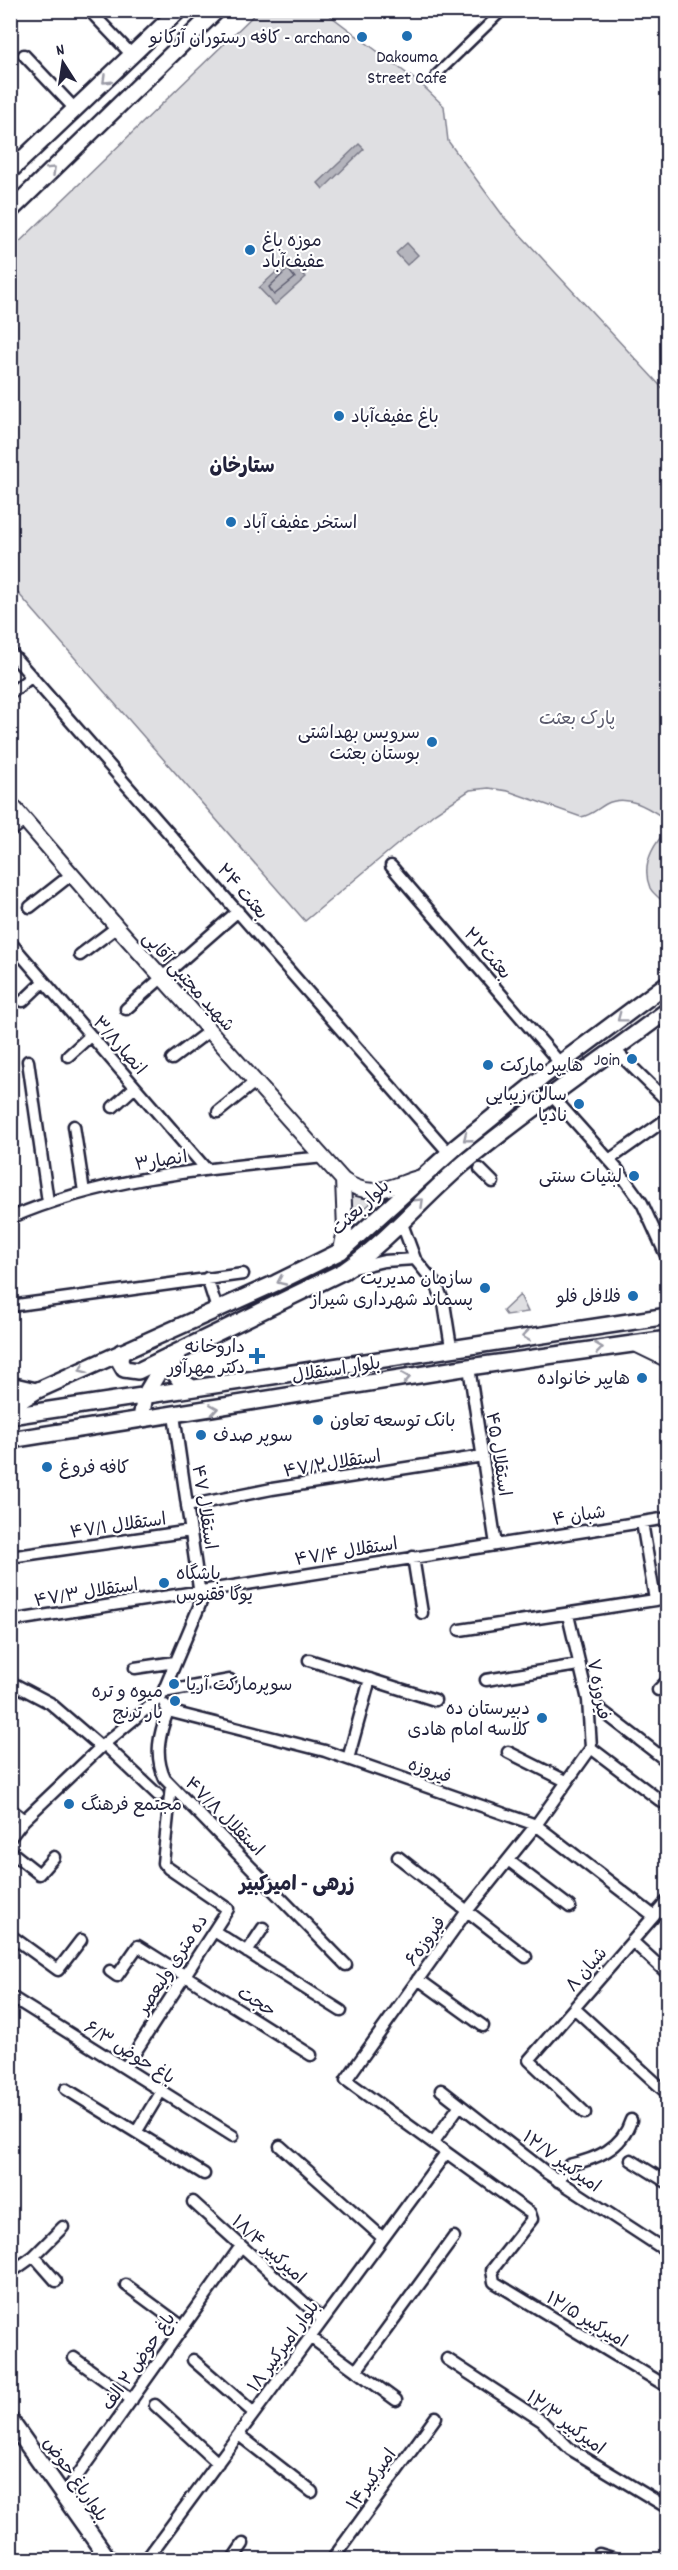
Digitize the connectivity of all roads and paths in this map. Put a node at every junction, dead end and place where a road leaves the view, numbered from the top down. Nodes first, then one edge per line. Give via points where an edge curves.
1 (89, 10) edge
2 (179, 10) edge
3 (217, 10) edge
4 (503, 10) edge
5 (132, 54) junction
6 (24, 55) dead end
7 (436, 75) dead end
8 (75, 109) junction
9 (13, 164) edge
10 (10, 211) edge
11 (10, 652) edge
12 (32, 676) junction
13 (10, 694) edge
14 (10, 802) edge
15 (25, 820) junction
16 (10, 832) edge
17 (391, 866) dead end
18 (72, 874) junction
19 (30, 907) dead end
20 (238, 911) junction
21 (117, 927) junction
22 (10, 942) edge
23 (80, 955) dead end
24 (162, 978) junction
25 (43, 982) junction
26 (668, 983) edge
27 (23, 1001) dead end
28 (126, 1009) dead end
29 (668, 1010) edge
30 (209, 1030) junction
31 (90, 1036) junction
32 (615, 1050) junction
33 (68, 1056) dead end
34 (172, 1059) dead end
35 (28, 1061) dead end
36 (560, 1063) junction
37 (255, 1082) junction
38 (135, 1087) junction
39 (553, 1097) junction
40 (668, 1102) edge
41 (113, 1107) dead end
42 (218, 1112) dead end
43 (668, 1118) edge
44 (74, 1126) dead end
45 (449, 1153) junction
46 (323, 1157) junction
47 (609, 1160) junction
48 (480, 1168) dead end
49 (206, 1169) junction
50 (421, 1177) junction
51 (343, 1180) junction
52 (493, 1182) dead end
53 (84, 1192) junction
54 (48, 1202) junction
55 (10, 1218) edge
56 (401, 1221) junction
57 (662, 1230) edge
58 (341, 1251) junction
59 (415, 1259) junction
60 (668, 1260) edge
61 (344, 1271) junction
62 (243, 1274) dead end
63 (207, 1278) junction
64 (10, 1306) edge
65 (217, 1310) junction
66 (668, 1316) edge
67 (552, 1332) junction
68 (668, 1339) edge
69 (635, 1344) junction
70 (184, 1347) junction
71 (451, 1347) junction
72 (121, 1352) junction
73 (555, 1355) junction
74 (167, 1358) junction
75 (668, 1360) edge
76 (469, 1367) junction
77 (10, 1385) edge
78 (192, 1388) junction
79 (36, 1390) junction
80 (145, 1395) junction
81 (10, 1407) edge
82 (174, 1415) junction
83 (10, 1416) edge
84 (141, 1419) junction
85 (10, 1440) edge
86 (483, 1456) junction
87 (187, 1506) junction
88 (668, 1518) edge
89 (642, 1522) junction
90 (191, 1531) junction
91 (496, 1545) junction
92 (10, 1557) edge
93 (413, 1557) junction
94 (201, 1590) junction
95 (668, 1598) edge
96 (655, 1600) junction
97 (422, 1613) dead end
98 (568, 1615) junction
99 (10, 1621) edge
100 (460, 1630) dead end
101 (309, 1660) dead end
102 (175, 1662) junction
103 (578, 1665) junction
104 (135, 1668) dead end
105 (370, 1679) junction
106 (230, 1680) dead end
107 (486, 1680) dead end
108 (668, 1680) edge
109 (10, 1682) edge
110 (658, 1690) dead end
111 (162, 1694) junction
112 (435, 1700) dead end
113 (588, 1700) junction
114 (168, 1711) junction
115 (102, 1746) junction
116 (591, 1748) junction
117 (508, 1752) dead end
118 (348, 1759) junction
119 (668, 1762) edge
120 (566, 1781) junction
121 (171, 1785) junction
122 (158, 1795) dead end
123 (662, 1802) dead end
124 (10, 1809) edge
125 (24, 1820) junction
126 (536, 1825) junction
127 (10, 1838) edge
128 (10, 1851) edge
129 (54, 1857) dead end
130 (398, 1857) dead end
131 (508, 1860) junction
132 (668, 1900) edge
133 (570, 1907) dead end
134 (467, 1911) junction
135 (654, 1916) junction
136 (263, 1928) dead end
137 (214, 1931) junction
138 (10, 1935) edge
139 (81, 1940) dead end
140 (632, 1941) junction
141 (247, 1952) junction
142 (526, 1957) dead end
143 (346, 1965) dead end
144 (110, 1971) dead end
145 (668, 1974) edge
146 (185, 1975) junction
147 (418, 1980) junction
148 (10, 1995) edge
149 (574, 2008) junction
150 (341, 2011) dead end
151 (483, 2026) dead end
152 (311, 2055) dead end
153 (125, 2068) junction
154 (66, 2089) dead end
155 (441, 2090) dead end
156 (161, 2091) junction
157 (668, 2094) edge
158 (460, 2105) junction
159 (585, 2113) dead end
160 (631, 2120) dead end
161 (137, 2131) junction
162 (233, 2136) dead end
163 (433, 2143) junction
164 (280, 2146) dead end
165 (446, 2153) junction
166 (631, 2160) dead end
167 (204, 2174) dead end
168 (558, 2181) junction
169 (668, 2183) edge
170 (193, 2202) dead end
171 (63, 2227) dead end
172 (454, 2237) dead end
173 (383, 2238) junction
174 (241, 2246) junction
175 (668, 2252) edge
176 (34, 2256) junction
177 (10, 2273) edge
178 (56, 2281) dead end
179 (126, 2285) dead end
180 (322, 2320) junction
181 (183, 2326) junction
182 (310, 2337) junction
183 (74, 2358) dead end
184 (447, 2359) dead end
185 (193, 2360) dead end
186 (356, 2372) junction
187 (668, 2387) edge
188 (132, 2400) junction
189 (396, 2400) dead end
190 (155, 2405) dead end
191 (254, 2413) junction
192 (436, 2417) dead end
193 (10, 2420) edge
194 (238, 2434) junction
195 (218, 2463) junction
196 (312, 2492) dead end
197 (63, 2496) junction
198 (668, 2508) edge
199 (243, 2544) dead end
200 (599, 2554) dead end
201 (109, 2559) edge
202 (146, 2559) edge
203 (232, 2559) edge
204 (332, 2559) edge
205 (620, 2559) edge

1 - 5 street
2 - 5 main road
10 -> 3 main road
4 - 7 street
5 -> 8 main road
6 - 8 street
8 - 9 main road
11 - 12 street, بعثت ۲۴
12 - 13 street
12 - 20 street, بعثت ۲۴
14 - 15 street, شهید مجتبی آقایی
15 - 16 street
15 - 18 street, شهید مجتبی آقایی
17 - 36 street, بعثت۲۲
18 - 19 street
18 - 21 street, شهید مجتبی آقایی
20 - 24 street
20 - 45 street, بعثت ۲۴
21 - 23 street
21 - 24 street, شهید مجتبی آقایی
22 - 25 street, انصار۳/۸
24 - 28 street
24 - 30 street, شهید مجتبی آقایی
25 - 27 street
25 - 31 street, انصار۳/۸
26 -> 36 main road, بلوار بعثت
29 - 32 main road, بلوار بعثت
30 - 34 street
30 - 37 street, شهید مجتبی آقایی
31 - 33 street
31 - 38 street, انصار۳/۸
32 - 39 main road, بلوار بعثت
32 - 40 street
35 - 54 street
36 -> 45 main road, بلوار بعثت
37 - 42 street
37 - 46 street, شهید مجتبی آقایی
38 - 41 street
38 - 49 street, انصار۳/۸
39 - 47 street
56 -> 39 main road, بلوار بعثت via 485,1146
43 - 47 street
44 - 53 street
45 - 50 main road, بلوار بعثت
46 - 49 street, انصار۳
46 - 51 street, شهید مجتبی آقایی
47 - 57 street
48 - 52 street
49 - 53 street, انصار۳
50 - 51 street via 368,1192 357,1191
50 - 58 main road, بلوار بعثت
51 - 58 street via 345,1229
53 - 54 street, انصار۳
54 - 55 street, انصار۳
56 - 59 street
56 - 61 main road, بلوار بعثت via 371,1252
57 - 60 street
58 -> 65 main road, بلوار بعثت
59 - 61 street via 384,1261
59 - 71 street via 437,1286
61 - 70 main road, بلوار بعثت
62 - 63 street
63 - 64 street
63 - 65 street
65 - 72 main road, بلوار بعثت
66 - 67 main road, بلوار استقلال
67 -> 71 main road, بلوار استقلال
67 - 73 main road
68 - 69 main road, بلوار استقلال
73 -> 69 main road, بلوار استقلال
69 - 75 street
70 - 74 main road, بلوار بعثت
70 - 78 main road via 173,1359 172,1370
71 - 78 main road, بلوار استقلال
72 - 74 main road, بلوار بعثت via 124,1369 138,1371
72 -> 79 main road, بلوار بعثت
73 - 76 main road, بلوار استقلال
74 - 80 main road
82 -> 76 main road, بلوار استقلال
76 - 86 street, ۴۵ استقلال
77 - 79 main road
78 - 80 main road, بلوار استقلال
79 - 81 main road, بلوار بعثت
80 - 83 main road, بلوار استقلال
80 - 84 main road
82 - 84 main road, بلوار استقلال
82 - 87 street, ۴۷ استقلال
84 - 85 main road, بلوار استقلال
86 - 87 street, استقلال۴۷/۲
86 - 91 street, ۴۵ استقلال
87 - 90 street, ۴۷ استقلال
88 - 89 street, ۴ شبان
89 - 91 street, ۴ شبان
89 - 96 street
90 - 92 street, ۴۷/۱ استقلال
90 - 94 street, ۴۷ استقلال
91 - 93 street, ۴۷/۴ استقلال
93 - 94 street, ۴۷/۴ استقلال
93 - 97 street
94 - 99 street, ۴۷/۳ استقلال
94 - 102 street, ۴۷ استقلال via 201,1602
95 - 96 street
96 - 98 street
98 - 100 street
98 - 103 street, ۷ فیروزه
101 - 105 street
102 - 104 street
102 - 111 street, ۴۷ استقلال
103 - 107 street
103 - 113 street, ۷ فیروزه
105 - 112 street
105 - 118 street
106 - 111 street
108 - 110 street
109 - 115 street via 50,1703
111 - 114 street
111 - 115 street, ۴۷ استقلال
113 - 116 street, ۷ فیروزه
113 - 119 street
114 - 118 street, فیروزه
114 - 121 street, ۴۷/۸ استقلال via 159,1734 160,1767
115 - 122 street
115 - 125 street, ۴۷ استقلال
116 - 120 street, ۷ فیروزه
116 - 123 street
117 - 120 street
118 - 126 street, فیروزه
120 - 126 street, ۷ فیروزه
121 - 137 street, ده متری ولیعصر via 166,1866 228,1909
121 - 143 street, ۴۷/۸ استقلال
124 - 125 street
125 - 127 street, ۴۷ استقلال
126 - 131 street, فیروزه۶
126 - 135 street, فیروزه
128 - 129 street via 39,1874
130 - 134 street
131 - 133 street
131 - 134 street, فیروزه۶
132 - 135 street, ۸ شبان
134 - 142 street
134 - 147 street, فیروزه۶
135 - 140 street, ۸ شبان
136 - 141 street
137 - 141 street
137 - 146 street, ده متری ولیعصر
138 - 139 street via 58,1970
140 - 145 street
140 - 149 street, ۸ شبان
141 - 150 street
144 - 146 street, حجت via 117,1976 138,1946
146 - 152 street, حجت
146 - 153 street, ده متری ولیعصر
147 - 151 street
147 - 163 street, فیروزه۶ via 346,2080
148 - 153 street, ۶/۳ باغ حوض
149 - 157 street
149 - 159 street, ۸ شبان via 529,2060
153 - 156 street, ۶/۳ باغ حوض
154 - 161 street
155 - 158 street, ۱۲/۷ امیرکبیر
156 - 161 street
156 - 162 street, ۶/۳ باغ حوض
158 - 163 street
158 - 168 street, ۱۲/۷ امیرکبیر
160 - 168 street via 611,2150 599,2158 569,2166
161 - 167 street
163 - 165 street
164 - 173 street
165 - 173 street, ۱۸ بلوار امیرکبیر
165 - 187 street, ۱۲/۵ امیرکبیر via 532,2216 492,2270 494,2282
166 - 169 street
168 - 175 street, ۱۲/۷ امیرکبیر
170 - 174 street, ۱۸/۴ امیرکبیر
171 - 176 street
172 - 186 street
173 - 180 street, ۱۸ بلوار امیرکبیر
174 - 180 street, ۱۸/۴ امیرکبیر
174 - 181 street, باغ حوض ۲ الف
176 - 177 street
176 - 178 street
179 - 181 street
180 - 182 street, ۱۸ بلوار امیرکبیر
181 - 188 street, باغ حوض ۲ الف
182 - 186 street
182 - 191 street, ۱۸ بلوار امیرکبیر
183 - 188 street
184 - 198 street, ۱۲/۳ امیرکبیر via 542,2421 570,2449
185 - 191 street
186 - 189 street
188 - 197 street, باغ حوض ۲ الف
190 - 195 street
191 - 194 street, ۱۸ بلوار امیرکبیر
192 - 204 street, امیرکبیر۱۴
193 - 197 main road, بلوارباغ حوض
194 - 195 street, ۱۸ بلوار امیرکبیر
194 - 196 street
195 - 202 street, ۱۸ بلوار امیرکبیر
197 - 201 main road, بلوارباغ حوض
199 - 203 street
200 - 205 street

